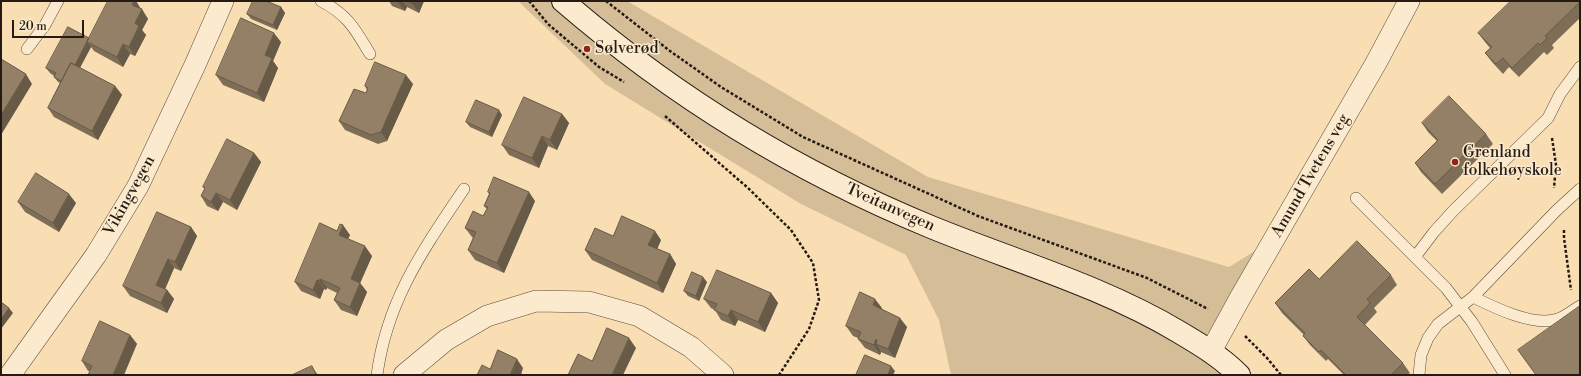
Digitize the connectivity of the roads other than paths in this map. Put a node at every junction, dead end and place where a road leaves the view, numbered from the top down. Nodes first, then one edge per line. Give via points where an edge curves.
1 (58, 1) edge
2 (224, 1) edge
3 (321, 1) edge
4 (563, 1) edge
5 (1409, 1) edge
6 (27, 49) dead end
7 (370, 54) dead end
8 (1580, 67) edge
9 (464, 189) dead end
10 (1580, 189) edge
11 (1356, 198) dead end
12 (1415, 257) junction
13 (1473, 297) junction
14 (1460, 306) junction
15 (1577, 308) edge
16 (1211, 351) junction
17 (10, 375) edge
18 (377, 375) edge
19 (404, 375) edge
20 (723, 375) edge
21 (1239, 375) edge
22 (1419, 375) edge
23 (1505, 375) edge

1 - 6 lane
2 - 17 street, Vikingvegen via 138,186 96,255
3 - 7 lane via 348,20
4 - 16 main road, Tveitanvegen via 595,29 681,92 729,124 820,176 932,227 1095,290 1154,317
5 - 16 street, Amund Tvetens veg
8 - 12 lane via 1560,94 1548,118 1453,211
9 - 18 lane via 422,251 394,308 384,338
10 - 13 lane
11 - 12 lane
12 - 14 lane
13 - 14 lane
13 - 15 lane via 1522,317 1542,322 1559,319
14 - 22 lane via 1438,324 1428,338 1421,355
14 - 23 lane
16 - 21 main road, Tveitanvegen
19 - 20 street via 446,340 487,316 536,300 589,302 639,316 691,346

